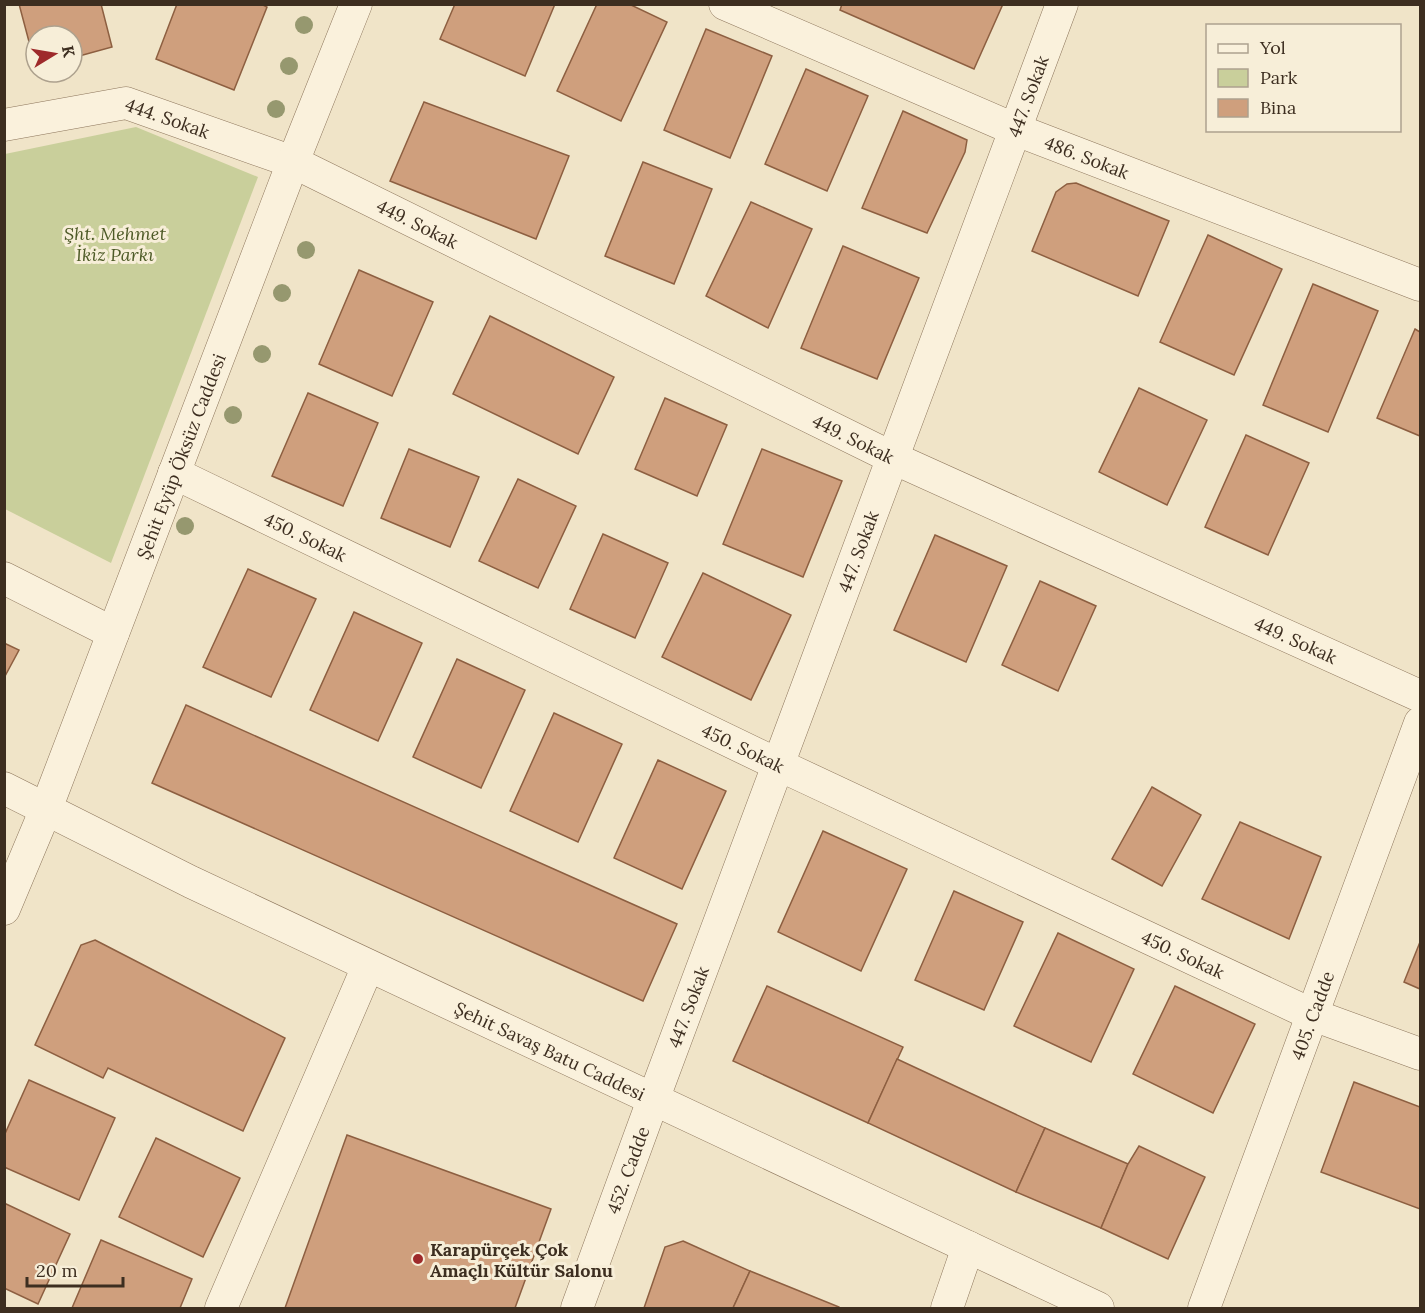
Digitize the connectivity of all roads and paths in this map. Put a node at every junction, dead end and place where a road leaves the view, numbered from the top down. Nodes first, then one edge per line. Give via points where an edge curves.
1 (356, 4) edge
2 (725, 4) edge
3 (1062, 4) edge
4 (4, 125) edge
5 (1014, 129) junction
6 (293, 162) junction
7 (1420, 285) edge
8 (893, 458) junction
9 (174, 473) junction
10 (4, 578) edge
11 (113, 633) junction
12 (1420, 696) edge
13 (1420, 723) edge
14 (779, 765) junction
15 (4, 788) edge
16 (46, 809) junction
17 (4, 909) edge
18 (368, 966) junction
19 (1313, 1015) junction
20 (1420, 1054) edge
21 (653, 1100) junction
22 (968, 1248) junction
23 (221, 1308) edge
24 (577, 1308) edge
25 (947, 1308) edge
26 (1098, 1308) edge
27 (1204, 1308) edge

1 - 6 street, Şehit Eyüp Öksüz Caddesi
2 - 5 street, 486. Sokak
3 - 5 street, 447. Sokak
4 - 6 street, 444. Sokak via 126,103
5 - 7 street, 486. Sokak
5 - 8 street, 447. Sokak
6 - 8 street, 449. Sokak
6 - 9 street, Şehit Eyüp Öksüz Caddesi
8 - 12 street, 449. Sokak
8 - 14 street, 447. Sokak
9 - 11 street, Şehit Eyüp Öksüz Caddesi
9 - 14 street, 450. Sokak
10 - 11 street
11 - 16 street, Şehit Eyüp Öksüz Caddesi
13 - 19 street, 405. Cadde
14 - 19 street, 450. Sokak
14 - 21 street, 447. Sokak
15 - 16 street, Şehit Savaş Batu Caddesi
16 - 17 street, Şehit Eyüp Öksüz Caddesi
16 - 18 street, Şehit Savaş Batu Caddesi
18 - 21 street, Şehit Savaş Batu Caddesi
18 - 23 street
19 - 20 street, 450. Sokak
19 - 27 street, 405. Cadde
21 - 22 street, Şehit Savaş Batu Caddesi
21 - 24 street, 452. Cadde
22 - 25 street
22 - 26 street, Şehit Savaş Batu Caddesi

